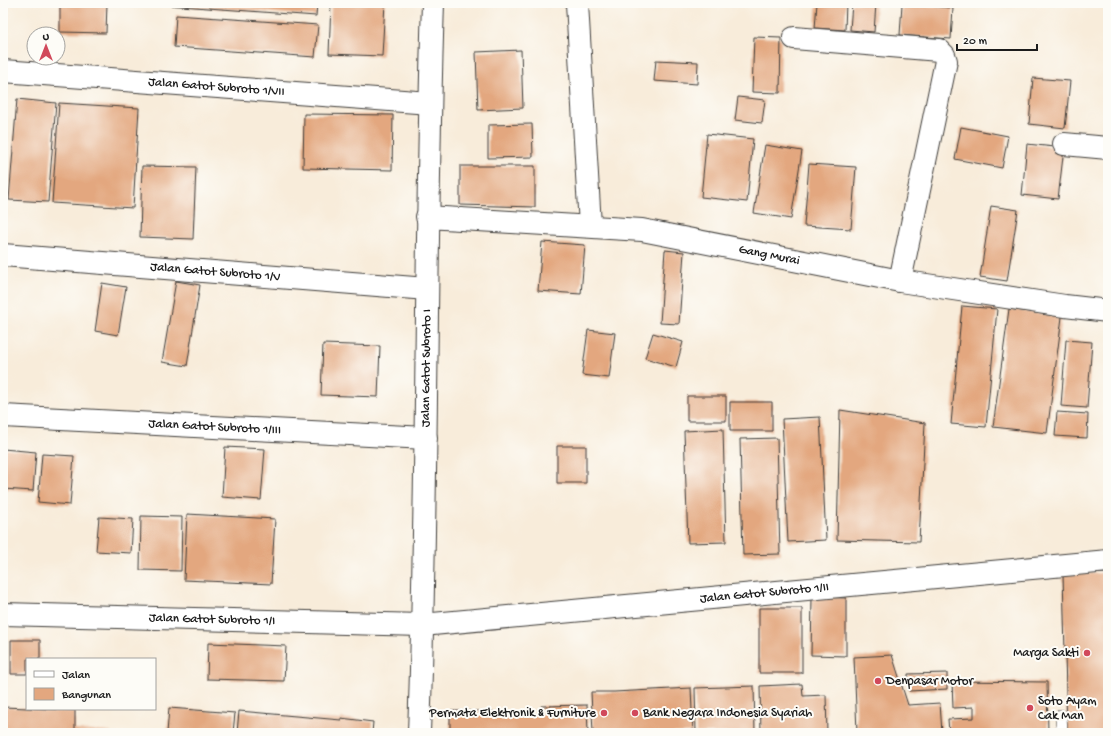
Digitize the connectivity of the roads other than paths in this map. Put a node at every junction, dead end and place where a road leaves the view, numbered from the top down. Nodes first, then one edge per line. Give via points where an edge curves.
1 (433, 3) edge
2 (577, 3) edge
3 (794, 38) dead end
4 (3, 71) edge
5 (430, 103) junction
6 (1064, 144) dead end
7 (1108, 148) edge
8 (428, 217) junction
9 (590, 226) junction
10 (3, 255) edge
11 (900, 281) junction
12 (427, 289) junction
13 (1108, 311) edge
14 (3, 416) edge
15 (426, 438) junction
16 (1108, 561) edge
17 (3, 614) edge
18 (422, 625) junction
19 (1061, 715) dead end
20 (419, 733) edge
21 (1062, 733) edge

1 - 5 street, Jalan Gatot Subroto I
2 - 9 street
3 - 11 street via 939,50 944,55 946,61
4 - 5 street, Jalan Gatot Subroto 1/VII
5 - 8 street, Jalan Gatot Subroto I
6 - 7 street
8 - 9 street, Gang Murai
8 - 12 street, Jalan Gatot Subroto I
9 - 11 street, Gang Murai via 642,230
10 - 12 street, Jalan Gatot Subroto 1/V
11 - 13 street, Gang Murai
12 - 15 street, Jalan Gatot Subroto I
14 - 15 street, Jalan Gatot Subroto 1/III
15 - 18 street, Jalan Gatot Subroto I
16 - 18 street, Jalan Gatot Subroto 1/II
17 - 18 street, Jalan Gatot Subroto 1/I
18 - 20 street, Jalan Gatot Subroto I
19 - 21 lane

